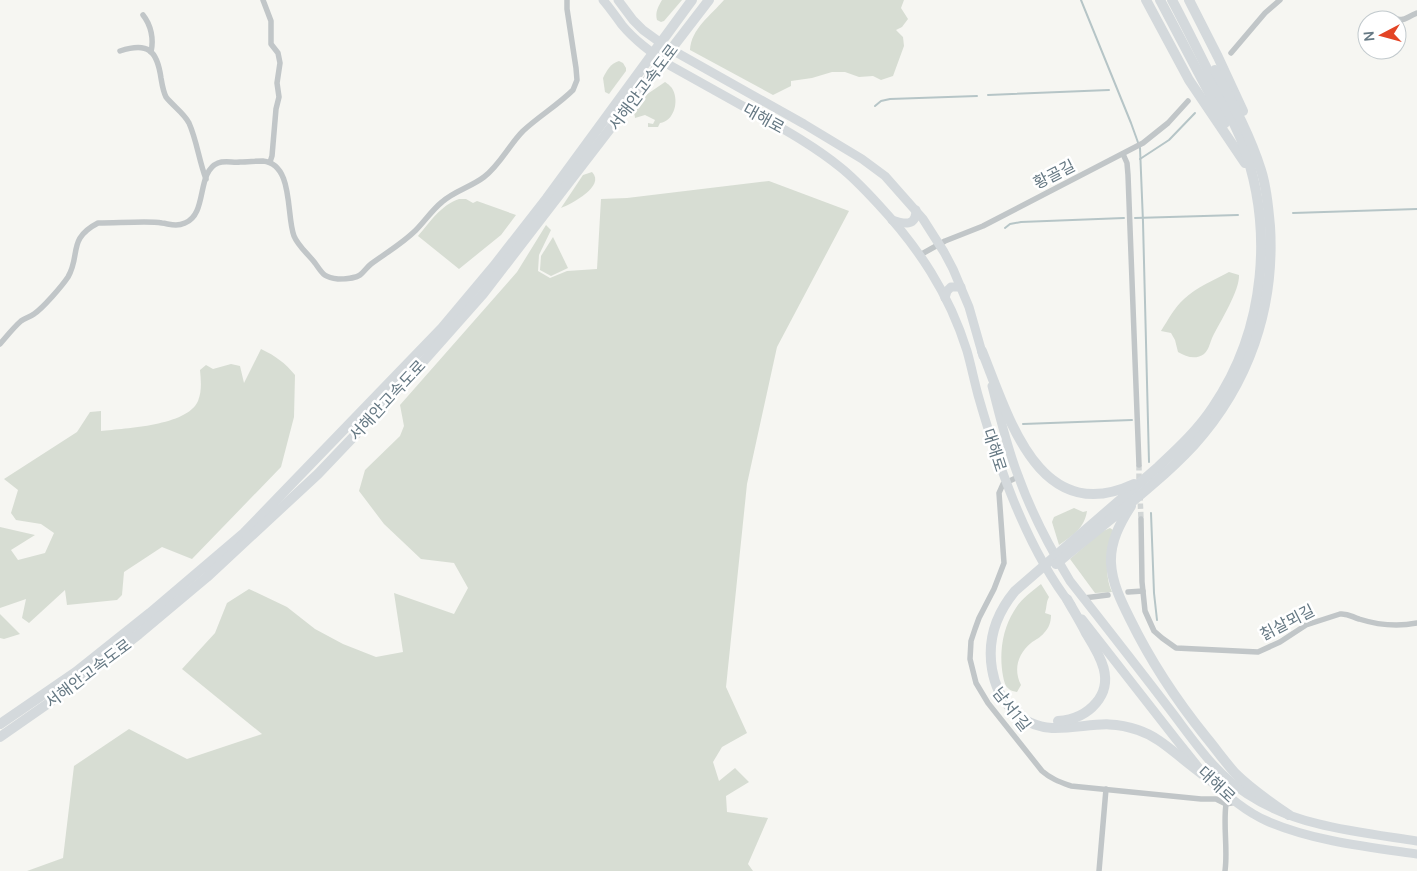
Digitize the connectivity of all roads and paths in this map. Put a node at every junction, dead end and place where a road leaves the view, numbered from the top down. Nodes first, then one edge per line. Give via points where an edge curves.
1 (263, 0) edge
2 (567, 0) edge
3 (603, 0) edge
4 (618, 0) edge
5 (692, 0) edge
6 (709, 0) edge
7 (1146, 0) edge
8 (1160, 0) edge
9 (1172, 0) edge
10 (1179, 0) edge
11 (1189, 0) edge
12 (1280, 0) edge
13 (143, 15) dead end
14 (120, 51) dead end
15 (151, 52) junction
16 (1231, 53) dead end
17 (629, 96) junction
18 (1188, 101) dead end
19 (1123, 154) junction
20 (270, 162) junction
21 (1256, 171) junction
22 (206, 179) junction
23 (916, 210) junction
24 (892, 220) junction
25 (940, 244) junction
26 (920, 255) junction
27 (961, 288) junction
28 (945, 298) junction
29 (0, 344) edge
30 (982, 351) junction
31 (1139, 465) tunnel mouth
32 (1018, 477) junction
33 (1144, 479) junction
34 (1006, 482) junction
35 (1139, 496) junction
36 (1141, 519) tunnel mouth
37 (1070, 548) junction
38 (1033, 579) junction
39 (1143, 591) junction
40 (1128, 592) dead end
41 (1108, 595) dead end
42 (1084, 598) junction
43 (1067, 599) junction
44 (1417, 623) edge
45 (0, 724) edge
46 (0, 737) edge
47 (1216, 785) junction
48 (1108, 789) junction
49 (1236, 802) junction
50 (1226, 804) junction
51 (1289, 815) junction
52 (1417, 841) edge
53 (1417, 854) edge
54 (1099, 871) edge
55 (1225, 871) edge

1 - 20 street via 271,21 271,44 280,63
2 - 20 street via 576,68 573,90 524,131 484,178 447,197 405,240 359,276 340,279 321,273 293,234 287,188 278,169
3 - 24 highway, 대해로 via 645,48 816,149 860,185
4 - 23 highway, 대해로 via 643,30 665,46 876,168
5 - 17 highway, 서해안고속도로
6 - 17 highway, 서해안고속도로
7 - 21 highway via 1190,80
8 - 21 highway
9 - 21 highway
10 - 21 highway via 1246,131
11 - 21 highway via 1237,97 1255,144
12 - 16 street
13 - 15 street via 152,35
14 - 15 street via 139,47
15 - 22 street via 159,65 167,98 188,122
17 - 45 highway, 서해안고속도로 via 442,328 244,533 76,672
17 - 46 highway, 서해안고속도로 via 483,294 318,474 207,577 139,634
18 - 19 street, 황골길 via 1168,123
19 - 25 street, 황골길 via 983,226
19 - 31 street via 1128,174
20 - 22 street via 217,163
21 - 33 highway via 1261,228 1260,276 1256,305 1243,351 1213,407 1180,447
21 - 35 highway via 1265,187 1269,213 1270,269 1265,307 1247,365 1207,430 1178,462
22 - 29 street via 193,218 185,223 174,226 144,222 98,223 92,226 75,247 69,276 63,284
23 - 24 highway via 913,221 901,223
23 - 25 highway, 대해로
24 - 26 highway, 대해로
25 - 26 street, 황골길
25 - 27 highway, 대해로
26 - 28 highway, 대해로
27 - 28 highway via 951,287
27 - 30 highway, 대해로
28 - 34 highway, 대해로 via 967,351
30 - 32 highway, 대해로
30 - 33 highway via 1017,434 1046,475 1070,490 1090,494 1112,492
32 - 34 street
32 - 42 highway, 대해로 via 1049,544 1070,581
33 - 37 highway
34 - 43 highway, 대해로 via 1033,542
34 - 48 street, 남서1길 via 999,493 1004,563 971,641 973,675 988,704 1046,775 1071,786
35 - 37 highway
35 - 51 highway via 1119,526 1111,552 1114,582 1124,607 1164,679 1206,738 1242,779
36 - 39 street, 칡살뫼길
37 - 38 highway
38 - 43 highway via 1003,618 996,642 996,660 998,676 1010,699 1039,720 1061,721 1080,716 1098,702 1105,684 1099,655
38 - 47 highway via 1015,592 1004,606 992,638 990,654 994,681 1008,706 1025,720 1044,727 1104,724 1145,732
39 - 40 street
39 - 44 street, 칡살뫼길 via 1145,611 1154,631 1182,649 1258,652 1306,625 1340,614 1386,625
41 - 42 street
42 - 51 highway, 대해로 via 1216,767 1246,794
43 - 47 highway, 대해로 via 1192,760
47 - 49 highway, 대해로
48 - 50 street, 남서1길 via 1216,799
48 - 54 street
49 - 50 street, 남서1길
49 - 53 highway, 대해로 via 1290,830
50 - 55 street
51 - 52 highway, 대해로 via 1321,825

